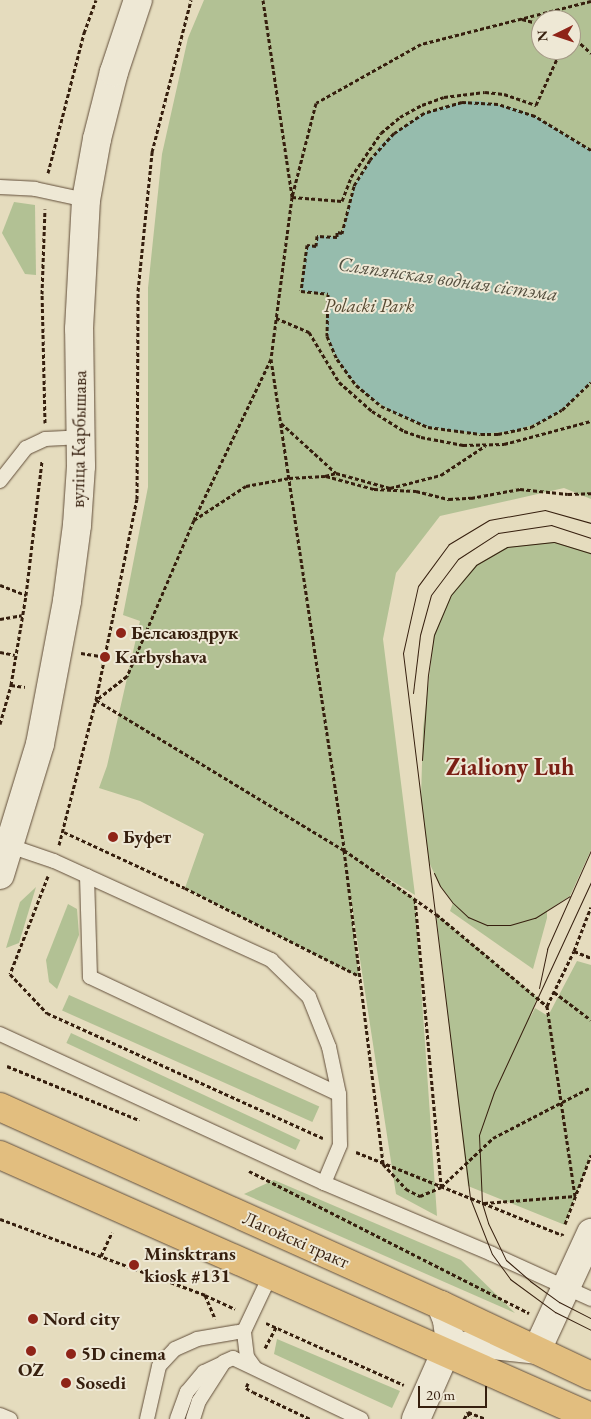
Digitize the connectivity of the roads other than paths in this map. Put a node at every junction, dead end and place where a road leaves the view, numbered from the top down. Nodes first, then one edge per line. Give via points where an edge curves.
1 (138, 0) edge
2 (0, 188) edge
3 (86, 200) junction
4 (81, 437) junction
5 (0, 482) edge
6 (10, 846) junction
7 (0, 875) edge
8 (87, 876) junction
9 (0, 1034) edge
10 (339, 1094) junction
11 (0, 1107) edge
12 (0, 1155) edge
13 (324, 1183) junction
14 (591, 1233) edge
15 (271, 1274) junction
16 (566, 1287) junction
17 (591, 1299) edge
18 (441, 1305) junction
19 (244, 1332) junction
20 (537, 1350) junction
21 (446, 1352) junction
22 (224, 1362) junction
23 (255, 1368) junction
24 (591, 1376) edge
25 (0, 1414) edge
26 (591, 1417) edge
27 (10, 1419) edge
28 (147, 1419) edge
29 (177, 1419) edge
30 (193, 1419) edge
31 (360, 1419) edge
32 (416, 1419) edge

1 - 3 main road, вуліца Карбышава via 114,72
2 - 3 lane via 47,192
3 - 4 main road, вуліца Карбышава via 79,329
4 - 5 lane via 45,439 26,448
4 - 6 main road, вуліца Карбышава via 77,525 67,601 40,744
6 - 7 main road, вуліца Карбышава
6 - 8 lane
8 - 10 lane via 271,960 309,998 329,1047
8 - 10 lane via 90,977
9 - 13 lane
10 - 13 lane via 340,1145
11 - 18 main road, Лагойскі тракт
12 - 15 main road
13 - 16 lane
14 - 16 main road
15 - 19 lane
15 - 21 main road
16 - 17 lane
16 - 20 main road
18 - 20 main road, Лагойскі тракт
18 - 21 main road via 448,1320
19 - 23 lane via 247,1356
19 - 28 lane via 197,1339 175,1349 159,1366
20 - 21 main road via 482,1344 460,1346
20 - 24 main road, Лагойскі тракт
21 - 26 main road
21 - 32 main road
22 - 23 lane via 233,1358
22 - 29 lane via 204,1372 187,1392
22 - 30 lane via 199,1401
23 - 31 lane
25 - 27 lane

